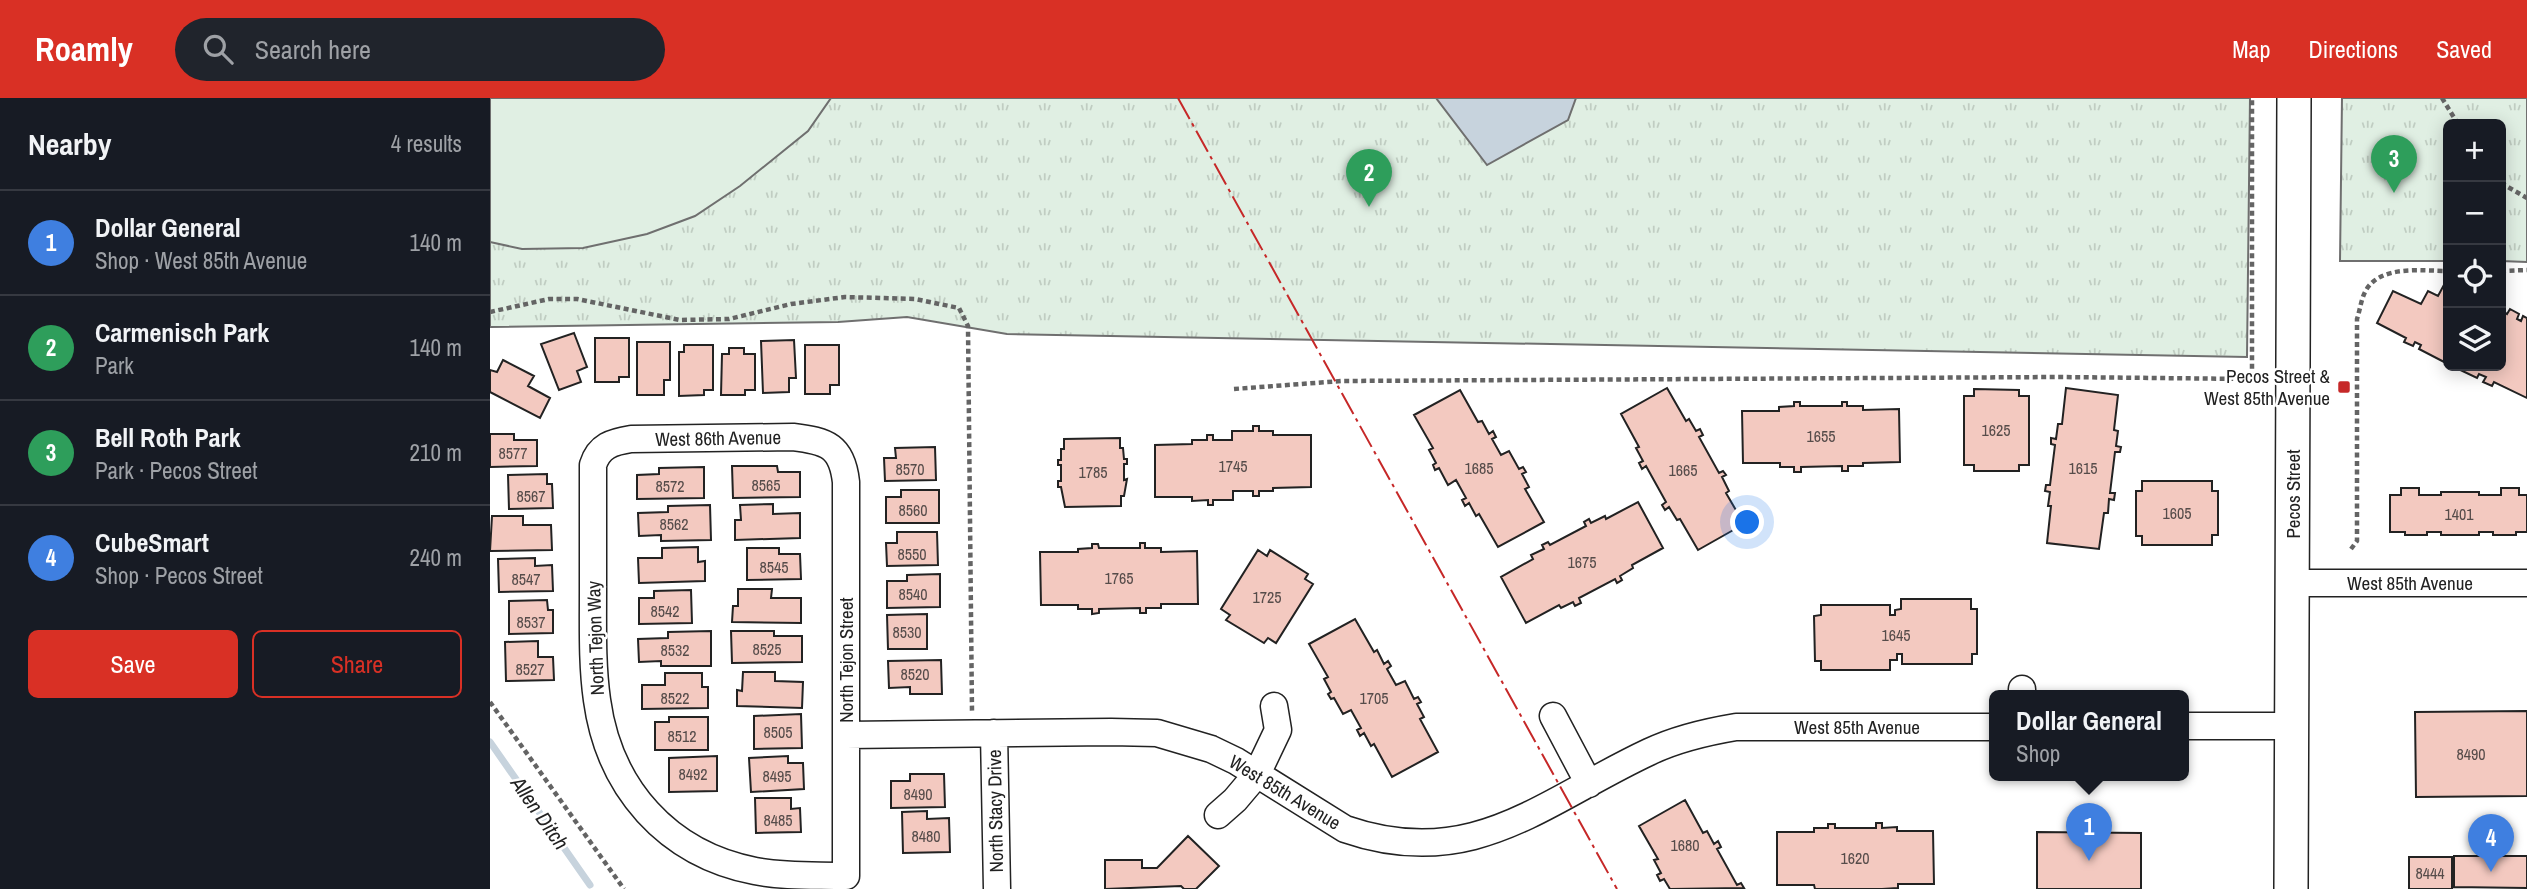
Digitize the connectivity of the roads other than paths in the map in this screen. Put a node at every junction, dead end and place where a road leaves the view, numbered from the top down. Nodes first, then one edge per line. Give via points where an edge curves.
1 (2294, 98) edge
2 (603, 447) joint
3 (833, 448) joint
4 (2293, 583) junction
5 (2527, 583) edge
6 (1274, 706) dead end
7 (1553, 716) dead end
8 (2189, 726) edge
9 (2292, 726) junction
10 (1989, 727) edge
11 (983, 733) junction
12 (846, 735) junction
13 (1257, 774) junction
14 (1589, 784) junction
15 (1218, 815) dead end
16 (846, 876) joint
17 (997, 889) edge
18 (2291, 889) edge

1 - 4 main road, Pecos Street
2 - 3 street, West 86th Avenue via 631,439 793,437
2 - 16 street, North Tejon Way via 593,465 593,667 608,749 621,776 661,827 691,849 755,871
3 - 12 street, North Tejon Street via 844,464 846,482
4 - 5 street, West 85th Avenue
4 - 9 main road, Pecos Street
6 - 13 street via 1278,730
7 - 14 street
8 - 9 street
9 - 18 main road, Pecos Street
10 - 14 street, West 85th Avenue via 1736,727 1700,733 1650,751
11 - 12 street, West 85th Avenue
11 - 13 street, West 85th Avenue via 1157,733 1211,749
11 - 17 street, North Stacy Drive
12 - 16 street, North Tejon Street
13 - 14 street, West 85th Avenue via 1345,829 1424,844 1493,832
13 - 15 street

